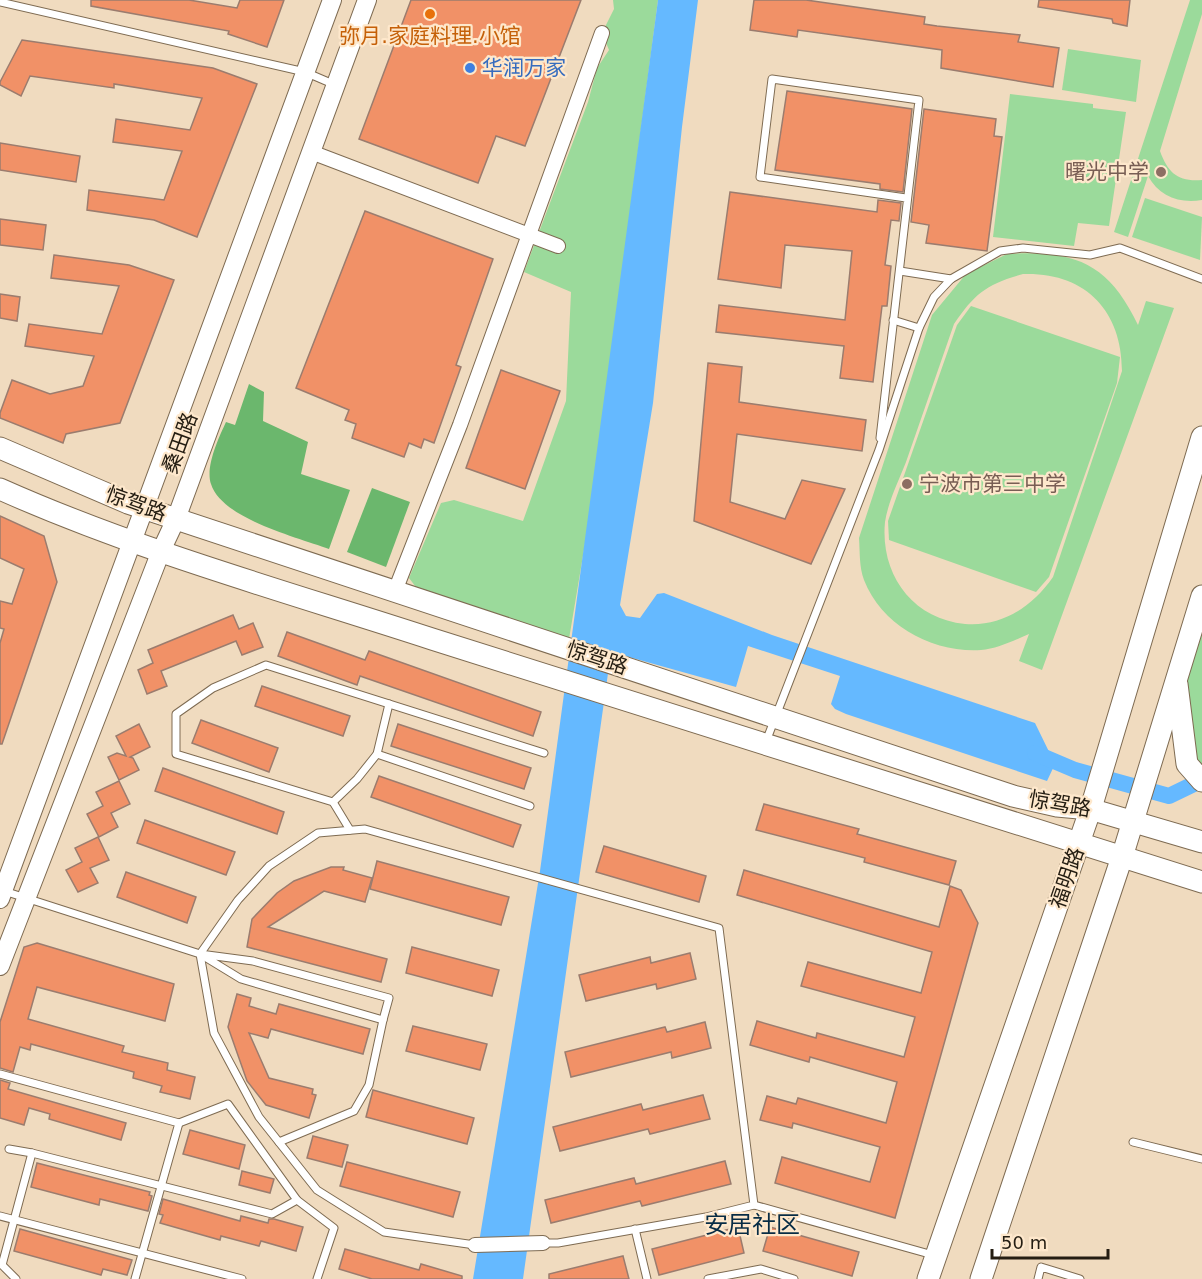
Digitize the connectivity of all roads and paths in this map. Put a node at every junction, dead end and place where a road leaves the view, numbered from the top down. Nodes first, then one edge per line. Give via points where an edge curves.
1 (332, 0) edge
2 (367, 0) edge
3 (0, 2) edge
4 (602, 33) dead end
5 (305, 72) junction
6 (336, 85) junction
7 (311, 152) junction
8 (906, 198) junction
9 (529, 235) junction
10 (558, 246) dead end
11 (900, 272) junction
12 (951, 279) junction
13 (1202, 279) edge
14 (893, 320) junction
15 (919, 328) junction
16 (1202, 437) edge
17 (0, 448) edge
18 (879, 450) junction
19 (0, 489) edge
20 (146, 509) junction
21 (176, 519) junction
22 (134, 542) junction
23 (161, 551) junction
24 (395, 591) junction
25 (1202, 596) edge
26 (1177, 677) junction
27 (390, 704) junction
28 (775, 717) junction
29 (764, 746) junction
30 (544, 753) dead end
31 (376, 754) junction
32 (1198, 777) edge
33 (333, 802) junction
34 (530, 806) dead end
35 (1091, 808) junction
36 (1132, 821) junction
37 (350, 830) junction
38 (1202, 842) edge
39 (1078, 844) junction
40 (1122, 857) junction
41 (1202, 882) edge
42 (1, 893) edge
43 (28, 898) junction
44 (200, 954) junction
45 (0, 966) edge
46 (383, 1020) junction
47 (0, 1074) edge
48 (178, 1123) junction
49 (279, 1142) junction
50 (1133, 1142) dead end
51 (9, 1149) dead end
52 (32, 1153) junction
53 (1202, 1160) edge
54 (161, 1185) junction
55 (297, 1200) junction
56 (754, 1205) junction
57 (0, 1216) edge
58 (13, 1219) junction
59 (635, 1229) junction
60 (543, 1243) joint
61 (475, 1245) joint
62 (142, 1251) junction
63 (936, 1256) junction
64 (16, 1279) edge
65 (135, 1279) edge
66 (242, 1279) edge
67 (317, 1279) edge
68 (647, 1279) edge
69 (708, 1279) edge
70 (794, 1279) edge
71 (928, 1279) edge
72 (981, 1279) edge
73 (1038, 1279) edge
74 (1080, 1279) edge

1 - 5 main road, 桑田路
2 - 6 main road, 桑田路
3 - 5 lane
4 - 9 street
5 - 6 lane
5 - 20 main road, 桑田路
6 - 7 main road, 桑田路
7 - 9 street
7 - 21 main road, 桑田路
8 - 8 lane via 919,100 772,79 760,177
8 - 11 lane
9 - 10 street
9 - 24 street
11 - 12 lane
11 - 14 lane
12 - 13 lane via 1000,252 1023,248 1090,255 1120,248
12 - 15 lane via 934,297
14 - 15 lane
14 - 18 lane
15 - 18 lane
16 - 35 main road, 福明路
17 - 20 main road, 惊驾路
18 - 28 lane
19 - 22 main road, 惊驾路 via 73,522
20 - 21 main road, 惊驾路
20 - 22 main road, 桑田路
21 - 23 main road, 桑田路
21 - 24 main road, 惊驾路
22 - 23 main road, 惊驾路
22 - 42 main road, 桑田路
23 - 29 main road, 惊驾路
23 - 43 main road, 桑田路
24 - 28 main road, 惊驾路
25 - 26 main road
26 - 32 main road via 1187,764
26 - 36 main road
27 - 30 lane
27 - 31 lane
27 - 33 lane via 266,665 213,688 176,714 176,754
28 - 29 lane
28 - 35 main road, 惊驾路 via 1013,796 1057,806
29 - 39 main road, 惊驾路
31 - 33 lane
31 - 34 lane
33 - 37 lane
35 - 36 main road, 惊驾路
35 - 39 main road, 福明路
36 - 38 main road, 惊驾路
36 - 40 main road
37 - 44 lane via 318,832 269,866 238,900
37 - 56 lane via 365,829 719,928
39 - 40 main road, 惊驾路
39 - 63 main road, 福明路
40 - 41 main road, 惊驾路
40 - 72 main road
42 - 43 lane
43 - 44 lane
43 - 45 main road, 桑田路
44 - 46 lane via 241,979
44 - 46 lane via 253,961 389,998
44 - 49 lane via 214,1033 259,1117
46 - 49 lane via 369,1084 354,1111
47 - 48 lane
48 - 54 lane
48 - 55 lane via 228,1104
49 - 61 lane via 317,1190 384,1232
50 - 53 lane
51 - 52 lane
52 - 54 lane
52 - 58 lane
54 - 55 lane via 272,1214
54 - 62 lane
55 - 67 lane via 334,1228
56 - 59 lane
56 - 63 lane
57 - 58 lane
58 - 62 lane
58 - 64 lane via 2,1265
59 - 60 lane
59 - 68 lane
60 - 61 street
62 - 65 lane
62 - 66 lane
63 - 71 main road, 福明路
69 - 70 lane via 761,1269
73 - 74 lane via 1041,1268

